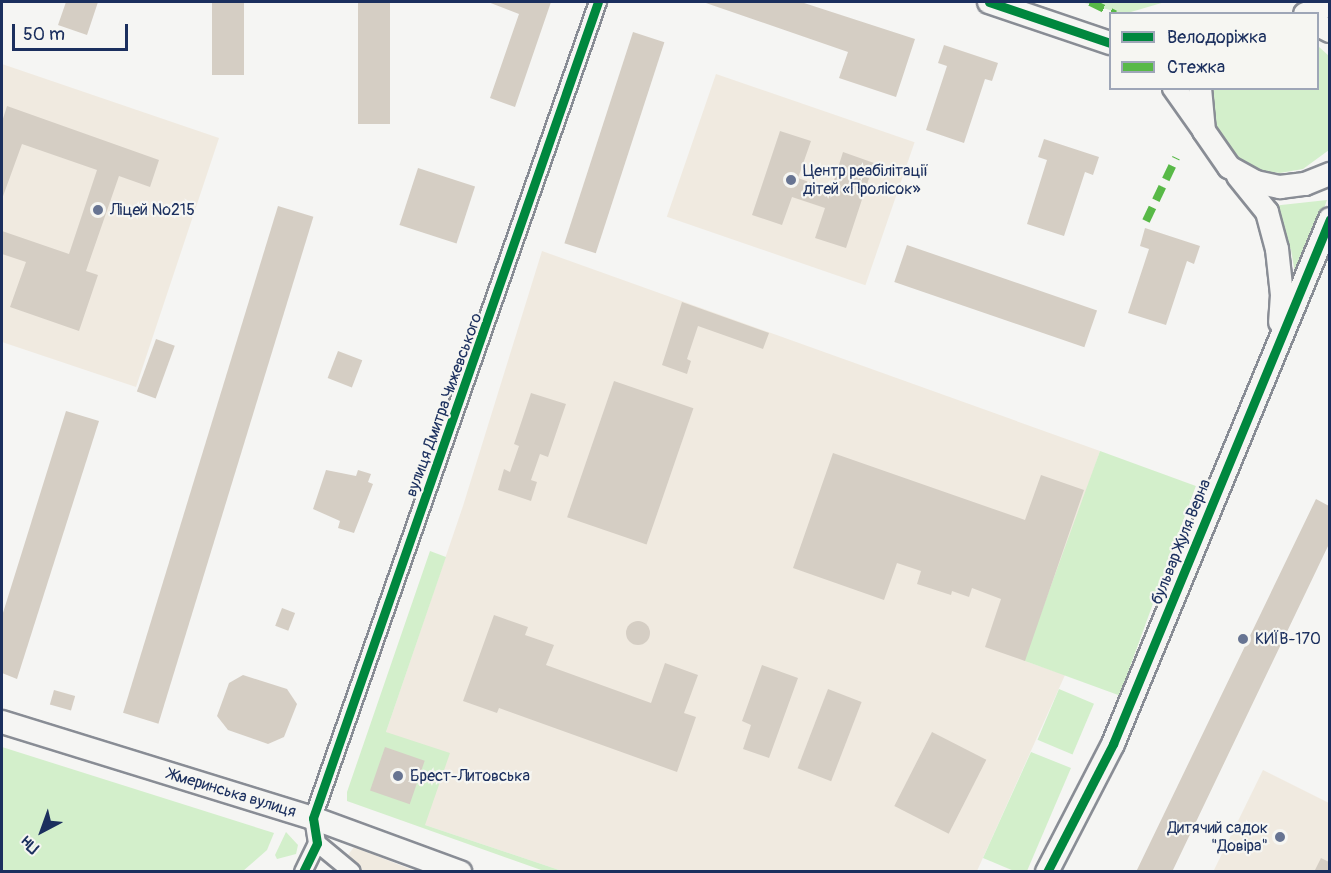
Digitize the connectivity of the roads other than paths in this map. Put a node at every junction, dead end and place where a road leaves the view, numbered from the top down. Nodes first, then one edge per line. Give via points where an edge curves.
1 (598, 2) edge
2 (989, 2) edge
3 (1329, 6) edge
4 (1311, 12) edge
5 (1109, 43) edge
6 (1175, 90) edge
7 (1200, 90) edge
8 (1204, 131) junction
9 (1229, 167) junction
10 (1329, 174) edge
11 (1329, 219) edge
12 (1278, 339) junction
13 (2, 722) edge
14 (313, 818) junction
15 (317, 843) junction
16 (303, 872) edge
17 (352, 872) edge
18 (460, 872) edge
19 (1047, 872) edge

1 - 14 street, вулиця Дмитра Чижевського
2 - 5 street
3 - 4 street
6 - 8 street, бульвар Жуля Верна
7 - 8 street
8 - 9 street, бульвар Жуля Верна
9 - 10 street via 1256,182 1280,187 1305,184
9 - 12 street, бульвар Жуля Верна via 1267,212 1275,239 1282,295
11 - 12 street, бульвар Жуля Верна
12 - 19 street, бульвар Жуля Верна via 1113,744
13 - 14 street, Жмеринська вулиця
14 - 15 street
14 - 18 street, Жмеринська вулиця
15 - 16 street
15 - 17 street

